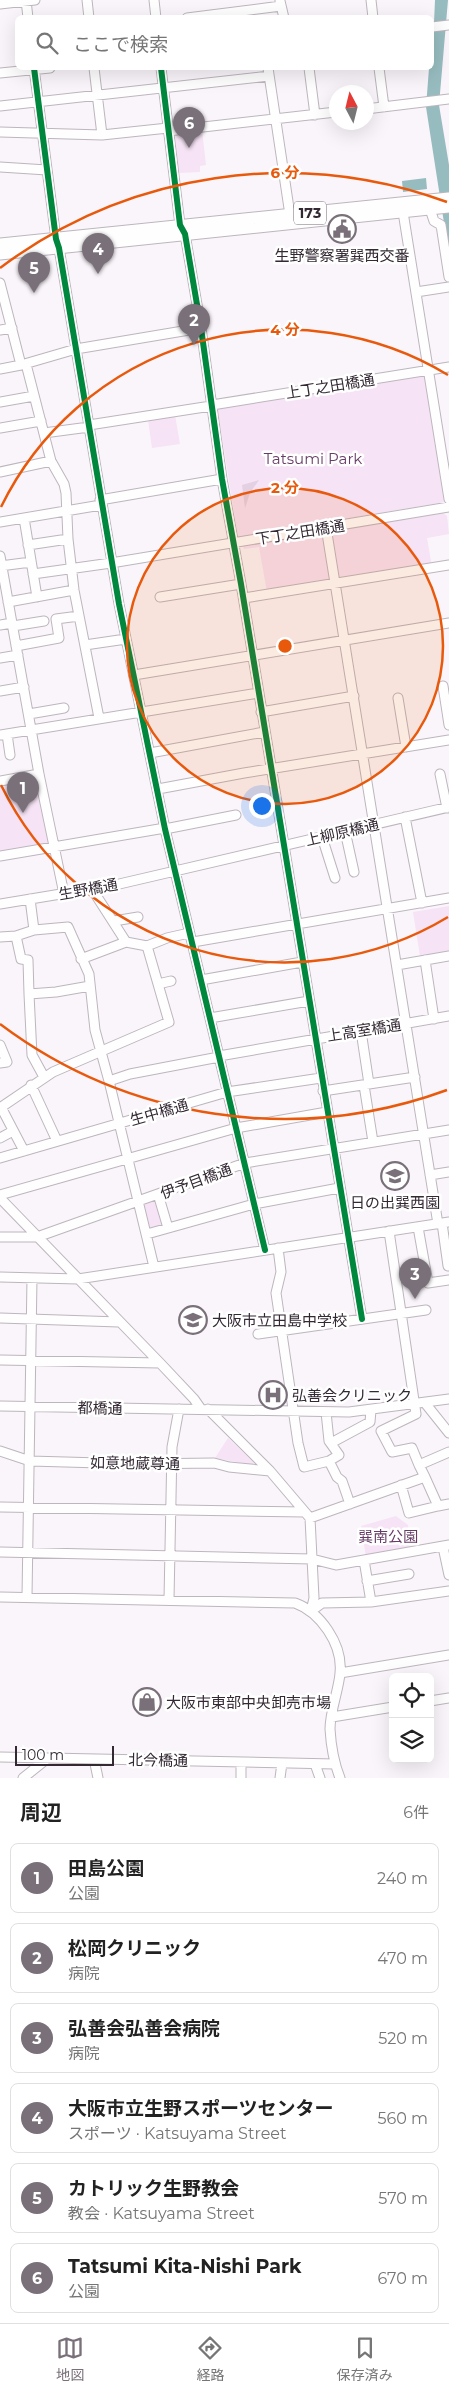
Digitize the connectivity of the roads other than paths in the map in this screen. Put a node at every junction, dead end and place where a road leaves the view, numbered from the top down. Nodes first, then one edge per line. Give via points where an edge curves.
1 (29, 0) edge
2 (87, 0) edge
3 (154, 0) edge
4 (371, 0) edge
5 (281, 3) edge
6 (0, 4) edge
7 (28, 15) edge
8 (89, 15) edge
9 (156, 15) edge
10 (206, 15) edge
11 (373, 15) edge
12 (449, 25) edge
13 (434, 27) edge
14 (20, 70) edge
15 (34, 70) edge
16 (94, 70) edge
17 (161, 70) edge
18 (309, 70) edge
19 (379, 70) edge
20 (269, 72) edge
21 (0, 73) edge
22 (164, 88) junction
23 (98, 95) junction
24 (446, 100) edge
25 (38, 102) junction
26 (0, 106) edge
27 (384, 107) junction
28 (374, 108) edge
29 (329, 113) edge
30 (315, 115) junction
31 (274, 119) junction
32 (168, 130) junction
33 (0, 132) edge
34 (42, 133) junction
35 (102, 136) junction
36 (0, 167) edge
37 (47, 170) junction
38 (441, 204) edge
39 (403, 212) junction
40 (290, 215) junction
41 (183, 230) junction
42 (0, 244) edge
43 (58, 244) junction
44 (0, 254) edge
45 (449, 277) edge
46 (0, 283) edge
47 (449, 288) edge
48 (416, 292) junction
49 (2, 298) edge
50 (12, 328) junction
51 (201, 328) junction
52 (0, 330) edge
53 (76, 349) junction
54 (24, 364) junction
55 (449, 367) edge
56 (0, 369) edge
57 (428, 370) junction
58 (34, 396) junction
59 (0, 402) edge
60 (212, 406) junction
61 (41, 421) junction
62 (89, 426) junction
63 (0, 428) edge
64 (44, 433) junction
65 (51, 461) junction
66 (0, 472) edge
67 (222, 479) junction
68 (449, 499) edge
69 (101, 503) junction
70 (449, 507) edge
71 (66, 511) junction
72 (24, 518) junction
73 (0, 522) edge
74 (326, 527) junction
75 (68, 539) junction
76 (234, 543) junction
77 (28, 545) junction
78 (0, 556) edge
79 (31, 562) junction
80 (111, 563) junction
81 (449, 565) edge
82 (1, 566) edge
83 (72, 569) junction
84 (33, 574) junction
85 (335, 583) junction
86 (241, 584) junction
87 (74, 590) junction
88 (37, 597) junction
89 (160, 597) dead end
90 (244, 598) junction
91 (5, 599) edge
92 (79, 616) junction
93 (44, 621) dead end
94 (449, 623) edge
95 (12, 624) junction
96 (0, 625) edge
97 (126, 639) junction
98 (344, 641) junction
99 (85, 645) junction
100 (17, 650) junction
101 (252, 656) junction
102 (0, 658) edge
103 (134, 675) junction
104 (443, 686) dead end
105 (24, 687) junction
106 (0, 691) edge
107 (258, 693) junction
108 (354, 696) junction
109 (398, 698) dead end
110 (64, 708) dead end
111 (141, 712) junction
112 (261, 712) junction
113 (28, 714) junction
114 (99, 718) junction
115 (449, 725) edge
116 (31, 729) junction
117 (264, 732) junction
118 (3, 734) edge
119 (449, 740) edge
120 (406, 746) junction
121 (150, 753) junction
122 (363, 754) junction
123 (10, 755) dead end
124 (270, 768) junction
125 (39, 774) junction
126 (440, 774) dead end
127 (0, 781) edge
128 (158, 789) junction
129 (448, 807) edge
130 (236, 815) dead end
131 (405, 818) junction
132 (374, 824) junction
133 (165, 829) junction
134 (345, 831) junction
135 (322, 837) junction
136 (56, 845) junction
137 (283, 846) junction
138 (0, 856) edge
139 (176, 870) junction
140 (354, 872) dead end
141 (335, 878) dead end
142 (92, 889) junction
143 (64, 894) junction
144 (449, 898) edge
145 (30, 899) junction
146 (422, 903) junction
147 (0, 904) edge
148 (388, 908) junction
149 (138, 917) dead end
150 (114, 921) junction
151 (296, 923) junction
152 (34, 930) junction
153 (189, 933) junction
154 (16, 936) junction
155 (0, 937) edge
156 (126, 942) junction
157 (193, 942) junction
158 (147, 946) junction
159 (449, 956) edge
160 (81, 959) junction
161 (425, 960) junction
162 (302, 962) junction
163 (398, 965) junction
164 (201, 980) junction
165 (171, 981) dead end
166 (158, 984) junction
167 (90, 986) junction
168 (29, 994) junction
169 (309, 1001) junction
170 (449, 1016) edge
171 (210, 1018) junction
172 (434, 1019) junction
173 (407, 1023) junction
174 (361, 1031) junction
175 (315, 1038) junction
176 (0, 1045) edge
177 (102, 1052) junction
178 (219, 1056) junction
179 (0, 1063) edge
180 (44, 1077) junction
181 (415, 1077) junction
182 (321, 1078) junction
183 (110, 1081) junction
184 (32, 1085) junction
185 (367, 1085) junction
186 (227, 1092) junction
187 (323, 1092) junction
188 (0, 1107) edge
189 (327, 1112) junction
190 (120, 1124) junction
191 (236, 1128) junction
192 (449, 1130) edge
193 (12, 1132) junction
194 (424, 1134) junction
195 (0, 1138) edge
196 (57, 1141) junction
197 (373, 1142) junction
198 (333, 1148) junction
199 (24, 1151) junction
200 (0, 1158) edge
201 (129, 1160) junction
202 (245, 1163) junction
203 (449, 1172) edge
204 (430, 1175) junction
205 (339, 1188) junction
206 (158, 1194) junction
207 (0, 1197) edge
208 (138, 1202) junction
209 (254, 1204) junction
210 (443, 1223) edge
211 (418, 1227) junction
212 (168, 1228) junction
213 (389, 1231) junction
214 (147, 1234) junction
215 (0, 1237) edge
216 (37, 1237) junction
217 (347, 1237) junction
218 (278, 1248) junction
219 (265, 1250) junction
220 (448, 1266) edge
221 (154, 1267) junction
222 (0, 1277) edge
223 (32, 1278) junction
224 (78, 1278) junction
225 (449, 1280) edge
226 (426, 1310) dead end
227 (402, 1314) junction
228 (0, 1318) edge
229 (31, 1319) junction
230 (362, 1320) junction
231 (119, 1322) junction
232 (282, 1331) junction
233 (258, 1334) dead end
234 (0, 1360) edge
235 (31, 1360) junction
236 (160, 1363) junction
237 (449, 1399) edge
238 (425, 1403) junction
239 (415, 1404) junction
240 (0, 1406) edge
241 (32, 1407) junction
242 (179, 1409) junction
243 (204, 1409) junction
244 (371, 1410) junction
245 (294, 1411) junction
246 (326, 1412) junction
247 (449, 1433) edge
248 (331, 1443) junction
249 (0, 1451) edge
250 (449, 1452) edge
251 (30, 1461) junction
252 (329, 1461) junction
253 (172, 1464) junction
254 (419, 1465) junction
255 (270, 1471) junction
256 (425, 1478) junction
257 (401, 1485) junction
258 (350, 1504) junction
259 (449, 1504) edge
260 (438, 1506) junction
261 (0, 1507) edge
262 (30, 1507) junction
263 (170, 1510) junction
264 (307, 1515) junction
265 (446, 1546) edge
266 (0, 1552) edge
267 (28, 1553) junction
268 (170, 1555) junction
269 (312, 1559) junction
270 (364, 1560) junction
271 (409, 1574) dead end
272 (449, 1575) edge
273 (367, 1581) junction
274 (449, 1591) edge
275 (0, 1597) edge
276 (27, 1597) junction
277 (169, 1600) junction
278 (371, 1602) junction
279 (311, 1611) junction
280 (449, 1655) edge
281 (340, 1673) junction
282 (449, 1698) edge
283 (434, 1700) edge
284 (389, 1708) edge
285 (332, 1717) junction
286 (0, 1758) edge
287 (48, 1758) junction
288 (94, 1759) junction
289 (241, 1762) junction
290 (282, 1763) junction
291 (315, 1764) junction
292 (335, 1764) junction
293 (23, 1778) edge
294 (98, 1778) edge
295 (241, 1778) edge
296 (280, 1778) edge
297 (320, 1778) edge
298 (340, 1778) edge

1 - 6 street
1 - 7 street
2 - 8 street
3 - 9 street
4 - 11 street
5 - 10 street
12 - 13 street
14 - 21 street
15 - 25 street
16 - 23 street
17 - 22 street
18 - 30 street
19 - 27 street
20 - 22 street
20 - 31 street
22 - 23 street
22 - 32 street
23 - 25 street
23 - 35 street
24 - 27 street
25 - 26 street
25 - 34 street
27 - 28 street
29 - 30 street
30 - 31 street
31 - 32 street
31 - 40 street
32 - 35 street
32 - 41 street
33 - 34 street
34 - 35 street
34 - 37 street
36 - 37 street
37 - 43 street
38 - 39 main road, 173
38 - 40 main road, 173
38 - 45 street via 434,221 441,225
39 - 41 main road, 173
39 - 48 street
40 - 41 main road, 173
41 - 43 main road, 173
41 - 51 street
42 - 43 main road, 173
43 - 44 main road, 173
43 - 53 street
46 - 49 street
47 - 48 street
48 - 57 street
49 - 50 street
50 - 52 street
50 - 54 street
51 - 53 street
51 - 60 street
53 - 54 street
53 - 62 street
54 - 56 street
54 - 58 street
55 - 57 street, 上丁之田橋通
57 - 60 street, 上丁之田橋通
57 - 68 street
58 - 59 street
58 - 61 street
60 - 62 street, 上丁之田橋通
60 - 67 street
61 - 63 street
61 - 64 street
62 - 64 street, 上丁之田橋通
62 - 69 street
64 - 65 street
65 - 66 street
65 - 71 street via 64,484
67 - 69 street
67 - 76 street
69 - 71 street
69 - 80 street
70 - 74 street, 下丁之田橋通
71 - 72 street
71 - 75 street
72 - 73 street
72 - 77 street
74 - 76 street, 下丁之田橋通
74 - 85 street
75 - 77 street
75 - 83 street
76 - 80 street, 下丁之田橋通
76 - 86 street
77 - 79 street
78 - 82 street
79 - 82 street
79 - 84 street
80 - 83 street, 下丁之田橋通
80 - 97 street
81 - 85 street
82 - 91 street
83 - 84 street, 下丁之田橋通
83 - 87 street
84 - 88 street
85 - 90 street
85 - 98 street
86 - 89 street
86 - 90 street
87 - 88 street
87 - 92 street
88 - 91 street
90 - 101 street
91 - 95 street
92 - 99 street
92 - 100 street via 56,619 59,638
93 - 95 street
94 - 98 street
95 - 96 street
95 - 100 street
97 - 99 street
97 - 103 street
98 - 101 street
98 - 108 street
99 - 114 street
100 - 102 street
100 - 105 street
101 - 103 street
101 - 107 street
103 - 111 street
104 - 115 street
105 - 106 street
105 - 113 street
107 - 111 street
107 - 112 street
108 - 112 street
108 - 122 street
109 - 120 street
110 - 113 street
111 - 114 street
111 - 121 street
112 - 117 street
113 - 116 street
114 - 116 street
116 - 118 street
116 - 125 street
117 - 121 street
117 - 124 street
118 - 123 street
119 - 120 street
120 - 122 street
121 - 128 street
122 - 124 street
122 - 132 street
124 - 128 street
124 - 137 street
125 - 127 street
125 - 136 street
126 - 129 street
128 - 133 street
129 - 131 street, 上柳原橋通
130 - 133 street
131 - 132 street, 上柳原橋通
131 - 146 street
132 - 134 street, 上柳原橋通
132 - 148 street
133 - 136 street
133 - 139 street
134 - 135 street, 上柳原橋通
134 - 140 street
135 - 137 street, 上柳原橋通
135 - 141 street
136 - 138 street
136 - 143 street
137 - 139 street, 上柳原橋通
137 - 151 street
139 - 142 street, 生野橋通
139 - 153 street
142 - 143 street, 生野橋通
142 - 150 street
143 - 145 street, 生野橋通
144 - 146 street
145 - 147 street, 生野橋通
145 - 152 street
146 - 148 street
148 - 151 street
148 - 163 street
149 - 150 street
150 - 156 street
151 - 157 street
151 - 162 street
152 - 154 street
152 - 160 street via 68,927
153 - 157 street
153 - 158 street
154 - 155 street
154 - 168 street via 21,959 28,960
156 - 158 street
156 - 160 street
157 - 164 street
158 - 166 street
159 - 161 street
160 - 167 street
161 - 163 street
161 - 172 street
162 - 164 street
162 - 169 street
163 - 173 street
164 - 171 street
165 - 166 street
166 - 177 street via 169,1022
167 - 168 street
167 - 177 street via 95,1030
168 - 180 street via 32,1055
169 - 171 street
169 - 175 street
170 - 172 street, 上高室橋通
171 - 178 street
172 - 173 street, 上高室橋通
173 - 174 street, 上高室橋通
173 - 181 street
174 - 175 street, 上高室橋通
174 - 185 street
175 - 178 street, 上高室橋通
175 - 182 street
176 - 179 street via 8,1062
177 - 180 street
177 - 183 street
178 - 183 street, 上高室橋通
178 - 186 street
180 - 184 street
181 - 185 street
181 - 194 street
182 - 186 street, 生中橋通
182 - 187 street
183 - 190 street
184 - 188 street
184 - 196 street
185 - 187 street
185 - 197 street
186 - 190 street, 生中橋通
186 - 191 street
187 - 189 street
188 - 193 street
189 - 191 street
189 - 198 street
190 - 196 street, 生中橋通
190 - 201 street
191 - 201 street
191 - 202 street
192 - 194 street, 伊予目橋通
193 - 195 street
193 - 199 street
194 - 197 street, 伊予目橋通
194 - 204 street
196 - 199 street, 生中橋通
197 - 198 street, 伊予目橋通
198 - 202 street, 伊予目橋通
198 - 205 street
199 - 200 street, 生中橋通
201 - 207 street
201 - 208 street
202 - 206 street, 伊予目橋通
202 - 209 street
203 - 204 street
204 - 210 street
205 - 209 street
205 - 217 street
206 - 208 street, 伊予目橋通
206 - 212 street
207 - 216 street
208 - 214 street
208 - 216 street, 伊予目橋通
209 - 212 street
209 - 219 street
210 - 211 street
210 - 220 street
211 - 213 street
211 - 225 street via 428,1283
212 - 214 street
213 - 217 street
213 - 227 street
214 - 221 street
215 - 216 street, 伊予目橋通
216 - 224 street
217 - 218 street
217 - 230 street
218 - 219 street
218 - 232 street via 281,1272 276,1293
219 - 221 street
221 - 224 street
222 - 223 street
223 - 224 street
223 - 229 street
224 - 231 street
226 - 227 street
227 - 230 street
227 - 239 street
228 - 229 street
229 - 231 street
229 - 235 street
230 - 232 street
231 - 236 street
232 - 233 street
232 - 245 street
234 - 235 street
235 - 236 street
235 - 241 street
236 - 243 street
237 - 238 street, 都橋通
238 - 239 street, 都橋通
238 - 247 street
239 - 244 street, 都橋通
239 - 254 street via 416,1414 381,1431 392,1452 412,1448
240 - 241 street, 都橋通
241 - 242 street, 都橋通
241 - 251 street
242 - 243 street, 都橋通
242 - 253 street
243 - 245 street, 都橋通
243 - 255 street
244 - 246 street, 都橋通
244 - 248 street via 370,1422
245 - 246 street, 都橋通
245 - 252 street via 304,1467
246 - 248 street
248 - 252 street via 339,1454
249 - 251 street, 如意地蔵尊通
250 - 254 street
251 - 253 street, 如意地蔵尊通
251 - 262 street
252 - 258 street via 342,1481
253 - 255 street, 如意地蔵尊通 via 214,1464
253 - 263 street
254 - 256 street
255 - 264 street
256 - 257 street
256 - 260 street
257 - 258 street
257 - 260 street via 409,1513
258 - 264 street
259 - 260 street
261 - 262 street
262 - 263 street
262 - 267 street
263 - 264 street
263 - 268 street
264 - 269 street
265 - 270 street
265 - 272 street
266 - 267 street
267 - 268 street
267 - 276 street
268 - 269 street
268 - 277 street
269 - 270 street via 336,1565
269 - 279 street via 314,1598
270 - 273 street
271 - 273 street
273 - 278 street
274 - 278 street
275 - 276 street
276 - 277 street
277 - 279 street via 294,1603
278 - 279 street via 322,1603
279 - 281 street via 330,1635
280 - 281 street
281 - 285 street
282 - 283 street
284 - 285 street
285 - 292 street via 330,1728
286 - 287 street, 北今橋通
287 - 288 street, 北今橋通
287 - 293 street
288 - 289 street, 北今橋通
288 - 294 street
289 - 290 street, 北今橋通
289 - 295 street
290 - 291 street, 北今橋通
290 - 296 street
291 - 292 street, 北今橋通
291 - 297 street
292 - 298 street

